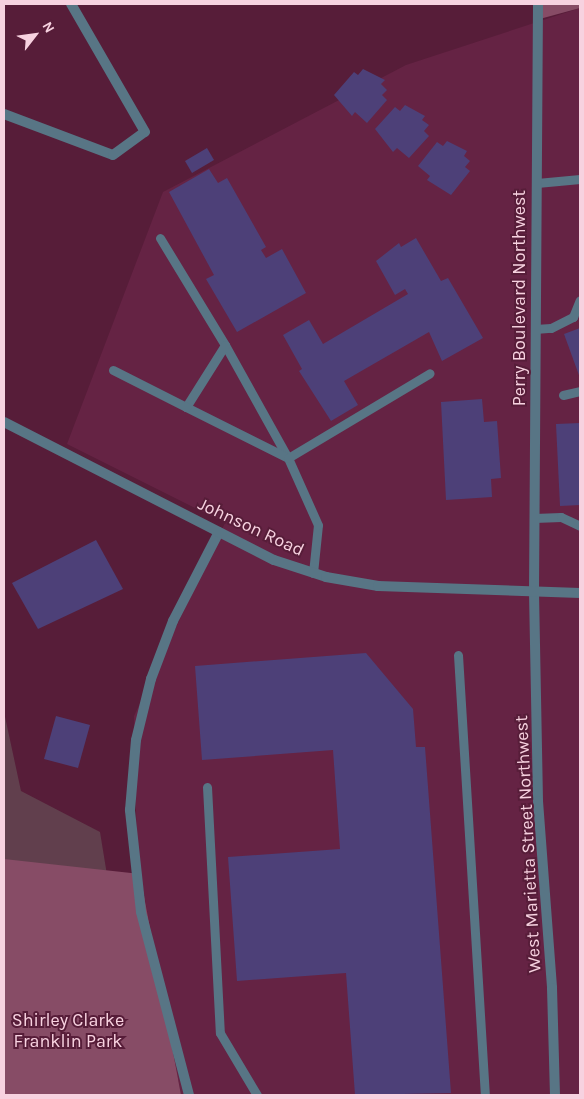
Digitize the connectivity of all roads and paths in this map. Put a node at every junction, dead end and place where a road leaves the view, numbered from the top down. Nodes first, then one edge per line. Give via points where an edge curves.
1 (71, 4) edge
2 (538, 4) edge
3 (4, 114) edge
4 (580, 179) edge
5 (537, 183) junction
6 (160, 238) dead end
7 (580, 300) edge
8 (535, 329) junction
9 (225, 345) junction
10 (113, 370) dead end
11 (430, 373) dead end
12 (580, 391) edge
13 (562, 395) dead end
14 (186, 407) junction
15 (4, 422) edge
16 (288, 458) junction
17 (534, 518) junction
18 (580, 526) edge
19 (219, 532) junction
20 (312, 573) junction
21 (534, 592) junction
22 (580, 593) edge
23 (458, 655) dead end
24 (207, 787) dead end
25 (189, 1095) edge
26 (257, 1095) edge
27 (484, 1095) edge
28 (555, 1095) edge

1 - 3 street via 145,132 113,155
2 - 5 street, Perry Boulevard Northwest
4 - 5 lane
5 - 8 street, Perry Boulevard Northwest
6 - 9 lane
7 - 8 lane via 572,317 551,328
8 - 17 street, Perry Boulevard Northwest
9 - 14 lane
9 - 16 lane
10 - 14 lane
11 - 16 lane
12 - 13 lane
14 - 16 lane
15 - 19 street, Johnson Road
16 - 20 lane via 318,525
17 - 18 lane via 561,517
17 - 21 street, Perry Boulevard Northwest
19 - 20 street, Johnson Road
19 - 25 street via 173,621 151,679 136,740 130,810 141,912
20 - 21 street, Johnson Road via 378,586
21 - 22 street, Johnson Road
21 - 28 street, West Marietta Street Northwest via 538,801 552,988
23 - 27 lane
24 - 26 lane via 220,1033

